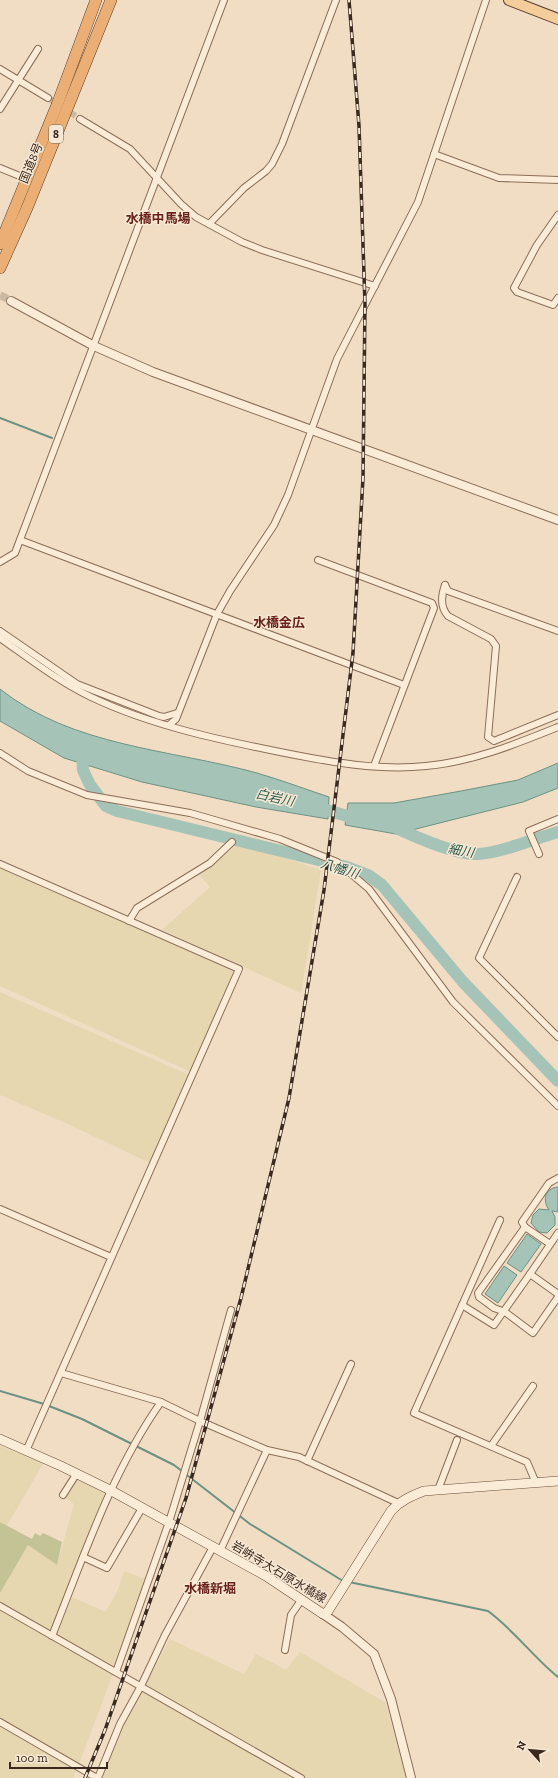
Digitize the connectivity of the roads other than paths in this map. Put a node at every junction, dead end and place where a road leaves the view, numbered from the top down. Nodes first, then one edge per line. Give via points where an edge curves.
1 (96, 0) edge
2 (111, 0) edge
3 (224, 0) edge
4 (336, 0) edge
5 (486, 0) edge
6 (508, 0) edge
7 (558, 18) edge
8 (38, 49) dead end
9 (0, 69) edge
10 (18, 80) junction
11 (48, 98) tunnel mouth
12 (0, 110) edge
13 (80, 119) tunnel mouth
14 (434, 154) junction
15 (0, 168) edge
16 (157, 177) junction
17 (27, 179) junction
18 (558, 180) edge
19 (558, 215) edge
20 (209, 224) junction
21 (0, 244) edge
22 (0, 268) edge
23 (375, 286) junction
24 (558, 298) edge
25 (11, 301) tunnel mouth
26 (94, 346) junction
27 (311, 430) junction
28 (558, 520) edge
29 (20, 540) junction
30 (318, 560) dead end
31 (0, 562) edge
32 (217, 614) junction
33 (0, 631) edge
34 (558, 631) edge
35 (0, 638) edge
36 (404, 685) junction
37 (177, 713) junction
38 (558, 714) edge
39 (169, 725) junction
40 (558, 727) edge
41 (0, 753) edge
42 (374, 766) junction
43 (558, 819) edge
44 (232, 842) dead end
45 (539, 854) dead end
46 (0, 864) edge
47 (517, 877) dead end
48 (129, 921) junction
49 (558, 1037) edge
50 (558, 1106) edge
51 (558, 1178) edge
52 (0, 1209) edge
53 (500, 1220) dead end
54 (525, 1226) junction
55 (558, 1233) edge
56 (550, 1244) junction
57 (111, 1257) junction
58 (530, 1274) junction
59 (558, 1295) edge
60 (462, 1305) junction
61 (231, 1310) dead end
62 (504, 1312) junction
63 (351, 1364) dead end
64 (61, 1373) junction
65 (533, 1386) dead end
66 (161, 1402) junction
67 (200, 1421) junction
68 (0, 1440) edge
69 (457, 1440) dead end
70 (491, 1446) junction
71 (267, 1450) junction
72 (26, 1451) junction
73 (307, 1461) junction
74 (77, 1473) junction
75 (558, 1481) edge
76 (536, 1483) junction
77 (110, 1490) junction
78 (438, 1490) junction
79 (63, 1495) dead end
80 (398, 1503) junction
81 (142, 1508) junction
82 (169, 1522) junction
83 (217, 1549) junction
84 (83, 1557) junction
85 (302, 1599) junction
86 (0, 1606) edge
87 (322, 1614) junction
88 (52, 1636) junction
89 (285, 1650) dead end
90 (116, 1672) junction
91 (141, 1686) junction
92 (0, 1722) edge
93 (97, 1778) edge
94 (300, 1778) edge
95 (411, 1778) edge

1 - 17 highway, 国道8号 / 8
2 - 22 highway, 国道8号 / 8
3 - 16 street
4 - 20 street via 282,144 272,164
5 - 14 street
6 - 7 main road
8 - 10 street
9 - 10 street
10 - 11 street
10 - 12 street
13 - 16 street via 130,149
14 - 18 street via 499,178
14 - 23 street via 418,202
15 - 17 street
16 - 20 street via 196,217
16 - 26 street
17 - 21 highway, 国道8号 / 8
19 - 24 street via 537,245 514,288 517,292 553,305
20 - 23 street via 262,250
23 - 27 street via 337,359
25 - 26 street
26 - 27 street via 153,372
26 - 29 street
27 - 28 street
27 - 32 street via 288,495 274,525
29 - 31 street via 15,553
29 - 32 street
30 - 36 street via 432,603 434,608
32 - 36 street
32 - 37 street
33 - 37 street via 77,684 159,716
34 - 38 street via 448,591 445,585 442,592 444,611 448,616 491,639 496,646 488,737 494,741
35 - 39 street via 61,681 92,697
36 - 42 street
37 - 39 street via 176,719
39 - 42 street via 305,757
40 - 42 street via 516,745 449,763 424,767
41 - 50 street via 28,771 87,795 204,817 280,839 337,862 369,889 453,1002
43 - 45 street via 529,830
44 - 48 street via 210,862 137,908
46 - 48 street
47 - 49 street via 479,958
48 - 57 street via 238,969
51 - 54 street via 549,1183 522,1222
52 - 57 street
53 - 60 street
54 - 56 street
54 - 62 street via 478,1293 479,1297 494,1308
55 - 56 street
56 - 58 street
57 - 64 street
58 - 59 street
58 - 62 street
59 - 62 street via 533,1333
60 - 62 street via 494,1325
60 - 70 street via 414,1413
61 - 67 street
63 - 73 street
64 - 66 street
64 - 72 street
65 - 70 street
66 - 67 street
66 - 77 street via 129,1451
67 - 71 street
67 - 82 street
68 - 72 main road, 岩峅寺大石原水橋線
69 - 78 street
70 - 76 street via 527,1462
71 - 73 street
71 - 83 street
72 - 74 main road, 岩峅寺大石原水橋線
73 - 80 street
74 - 77 main road, 岩峅寺大石原水橋線
74 - 79 street
75 - 76 main road, 岩峅寺大石原水橋線
76 - 78 main road, 岩峅寺大石原水橋線
77 - 81 main road, 岩峅寺大石原水橋線
77 - 84 street
78 - 80 main road, 岩峅寺大石原水橋線 via 424,1491
80 - 87 main road, 岩峅寺大石原水橋線 via 328,1610
81 - 82 main road, 岩峅寺大石原水橋線
81 - 84 street via 106,1568
82 - 83 main road, 岩峅寺大石原水橋線
82 - 90 street
83 - 85 main road, 岩峅寺大石原水橋線
83 - 91 street via 165,1634
84 - 88 street
85 - 87 main road, 岩峅寺大石原水橋線
85 - 89 street via 291,1616
86 - 88 street
87 - 95 street via 374,1654 391,1699
88 - 90 street
90 - 91 street
91 - 93 street via 120,1724
91 - 94 street
92 - 93 street

